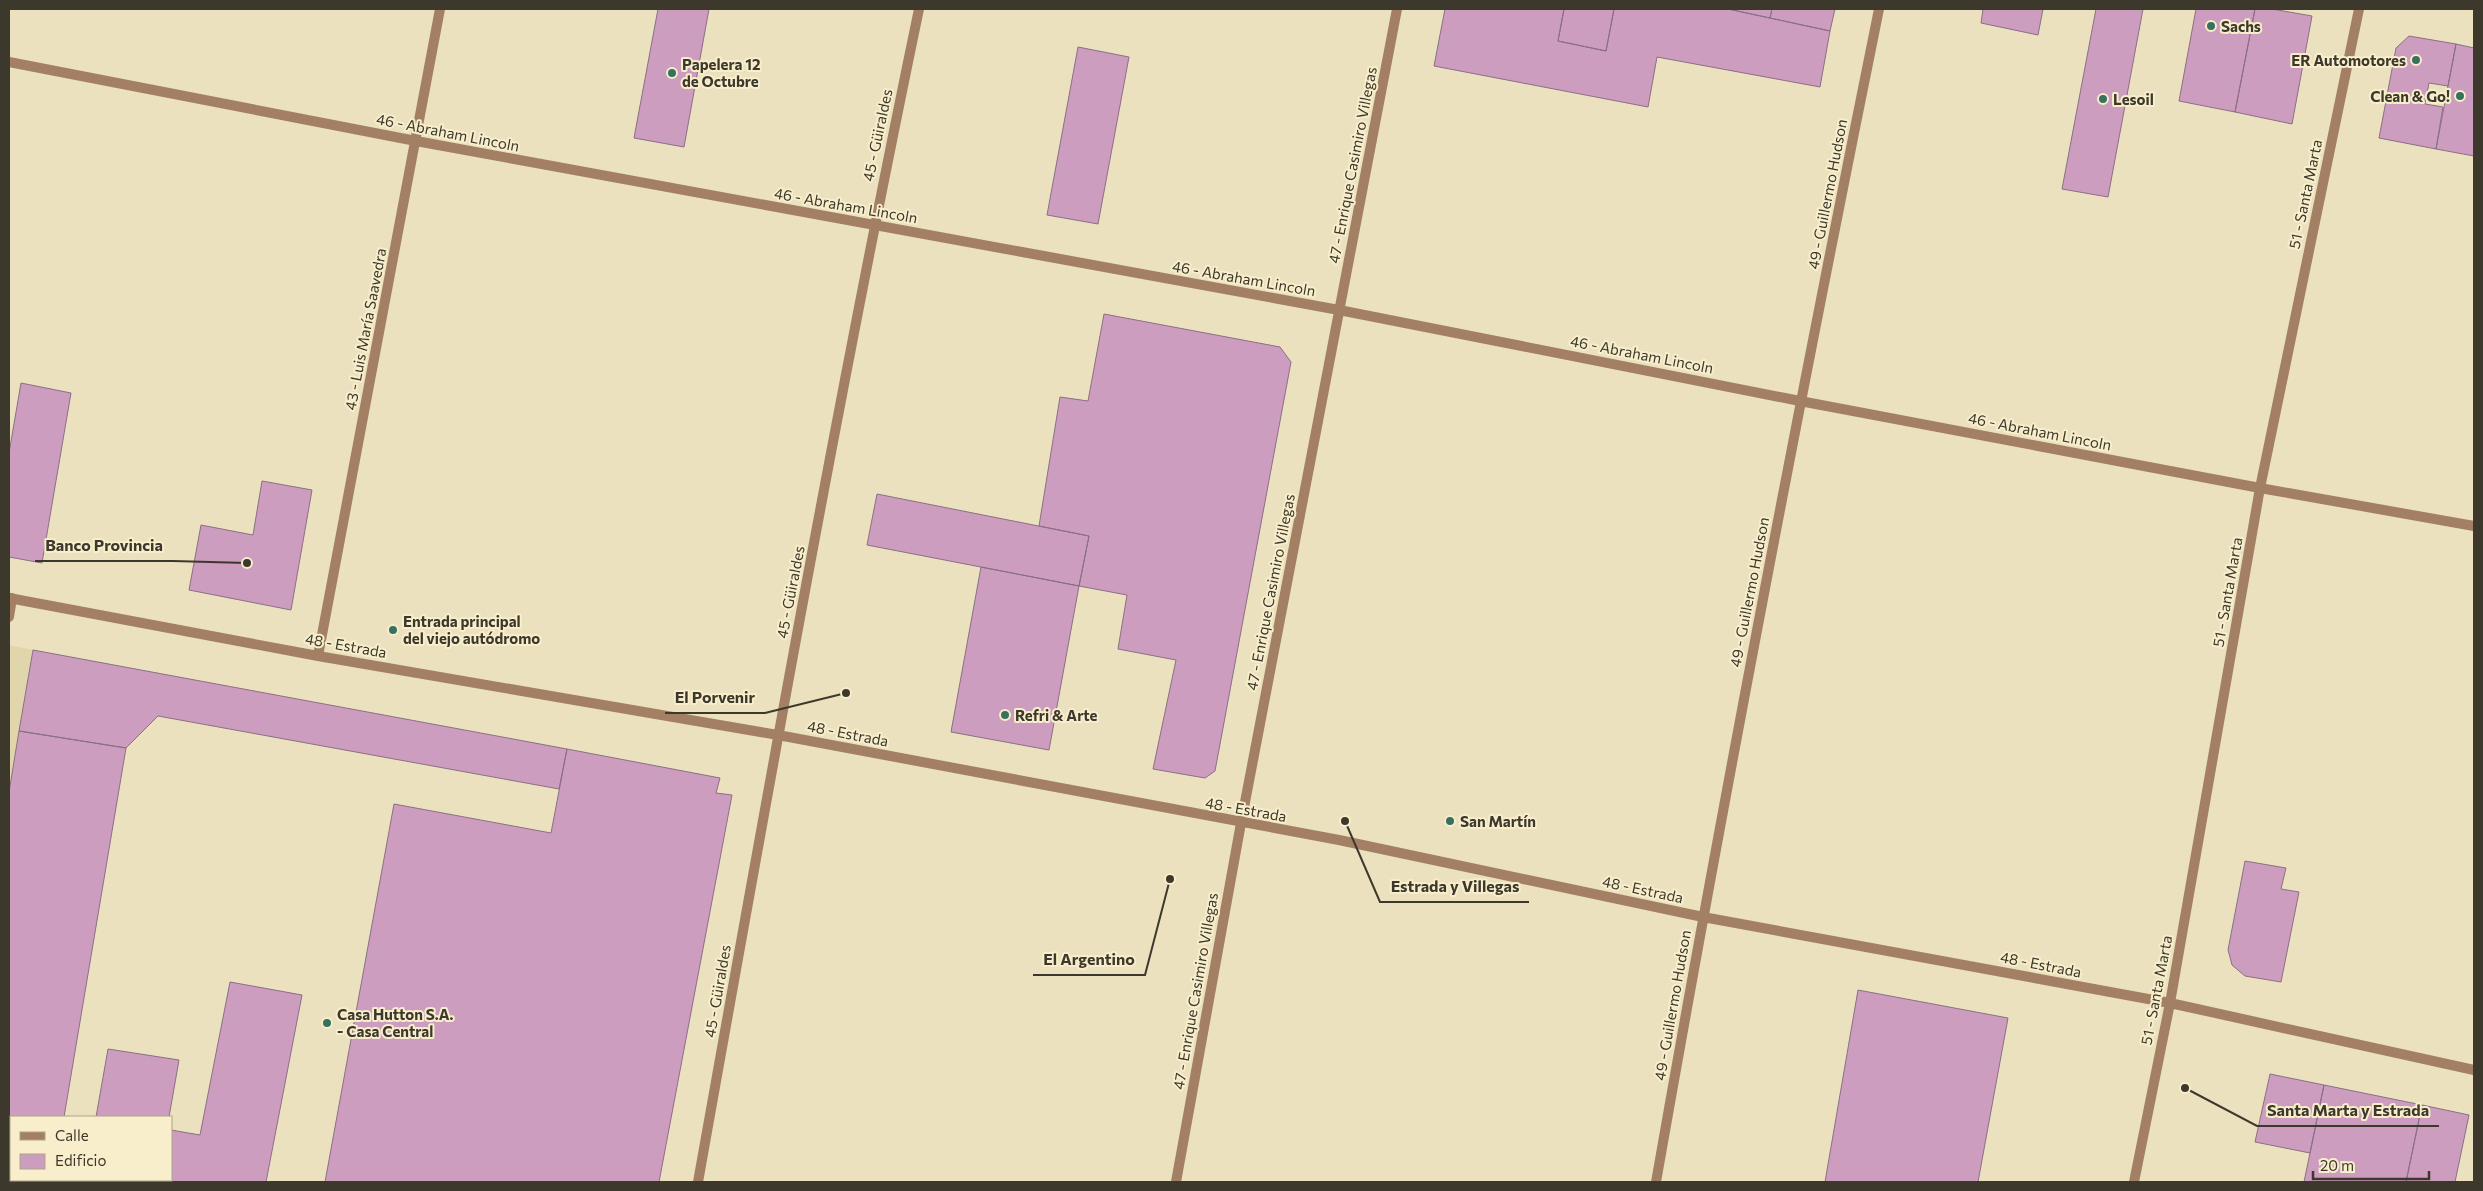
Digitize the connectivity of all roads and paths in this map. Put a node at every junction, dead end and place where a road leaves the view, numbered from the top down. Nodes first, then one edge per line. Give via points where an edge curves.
1 (440, 9) edge
2 (919, 9) edge
3 (1397, 9) edge
4 (1879, 9) edge
5 (2359, 9) edge
6 (9, 62) edge
7 (416, 141) junction
8 (874, 226) junction
9 (1339, 310) junction
10 (1800, 401) junction
11 (2260, 488) junction
12 (2474, 526) edge
13 (10, 598) edge
14 (9, 617) edge
15 (318, 656) junction
16 (778, 735) junction
17 (1241, 823) junction
18 (1703, 917) junction
19 (2170, 1003) junction
20 (2474, 1070) edge
21 (698, 1182) edge
22 (1176, 1182) edge
23 (1656, 1182) edge
24 (2134, 1182) edge

1 - 7 street, 43 - Luis María Saavedra
2 - 8 street, 45 - Güiraldes
3 - 9 street, 47 - Enrique Casimiro Villegas
4 - 10 street, 49 - Guillermo Hudson
5 - 11 street, 51 - Santa Marta
6 - 7 street, 46 - Abraham Lincoln
7 - 8 street, 46 - Abraham Lincoln
7 - 15 street, 43 - Luis María Saavedra
8 - 9 street, 46 - Abraham Lincoln
8 - 16 street, 45 - Güiraldes
9 - 10 street, 46 - Abraham Lincoln
9 - 17 street, 47 - Enrique Casimiro Villegas
10 - 11 street, 46 - Abraham Lincoln
10 - 18 street, 49 - Guillermo Hudson
11 - 12 street, 46 - Abraham Lincoln
11 - 19 street, 51 - Santa Marta
13 - 14 street
13 - 15 street, 48 - Estrada
15 - 16 street, 48 - Estrada
16 - 17 street, 48 - Estrada
16 - 21 street, 45 - Güiraldes
17 - 18 street, 48 - Estrada via 1339,840
17 - 22 street, 47 - Enrique Casimiro Villegas
18 - 19 street, 48 - Estrada
18 - 23 street, 49 - Guillermo Hudson
19 - 20 street, 48 - Estrada
19 - 24 street, 51 - Santa Marta

